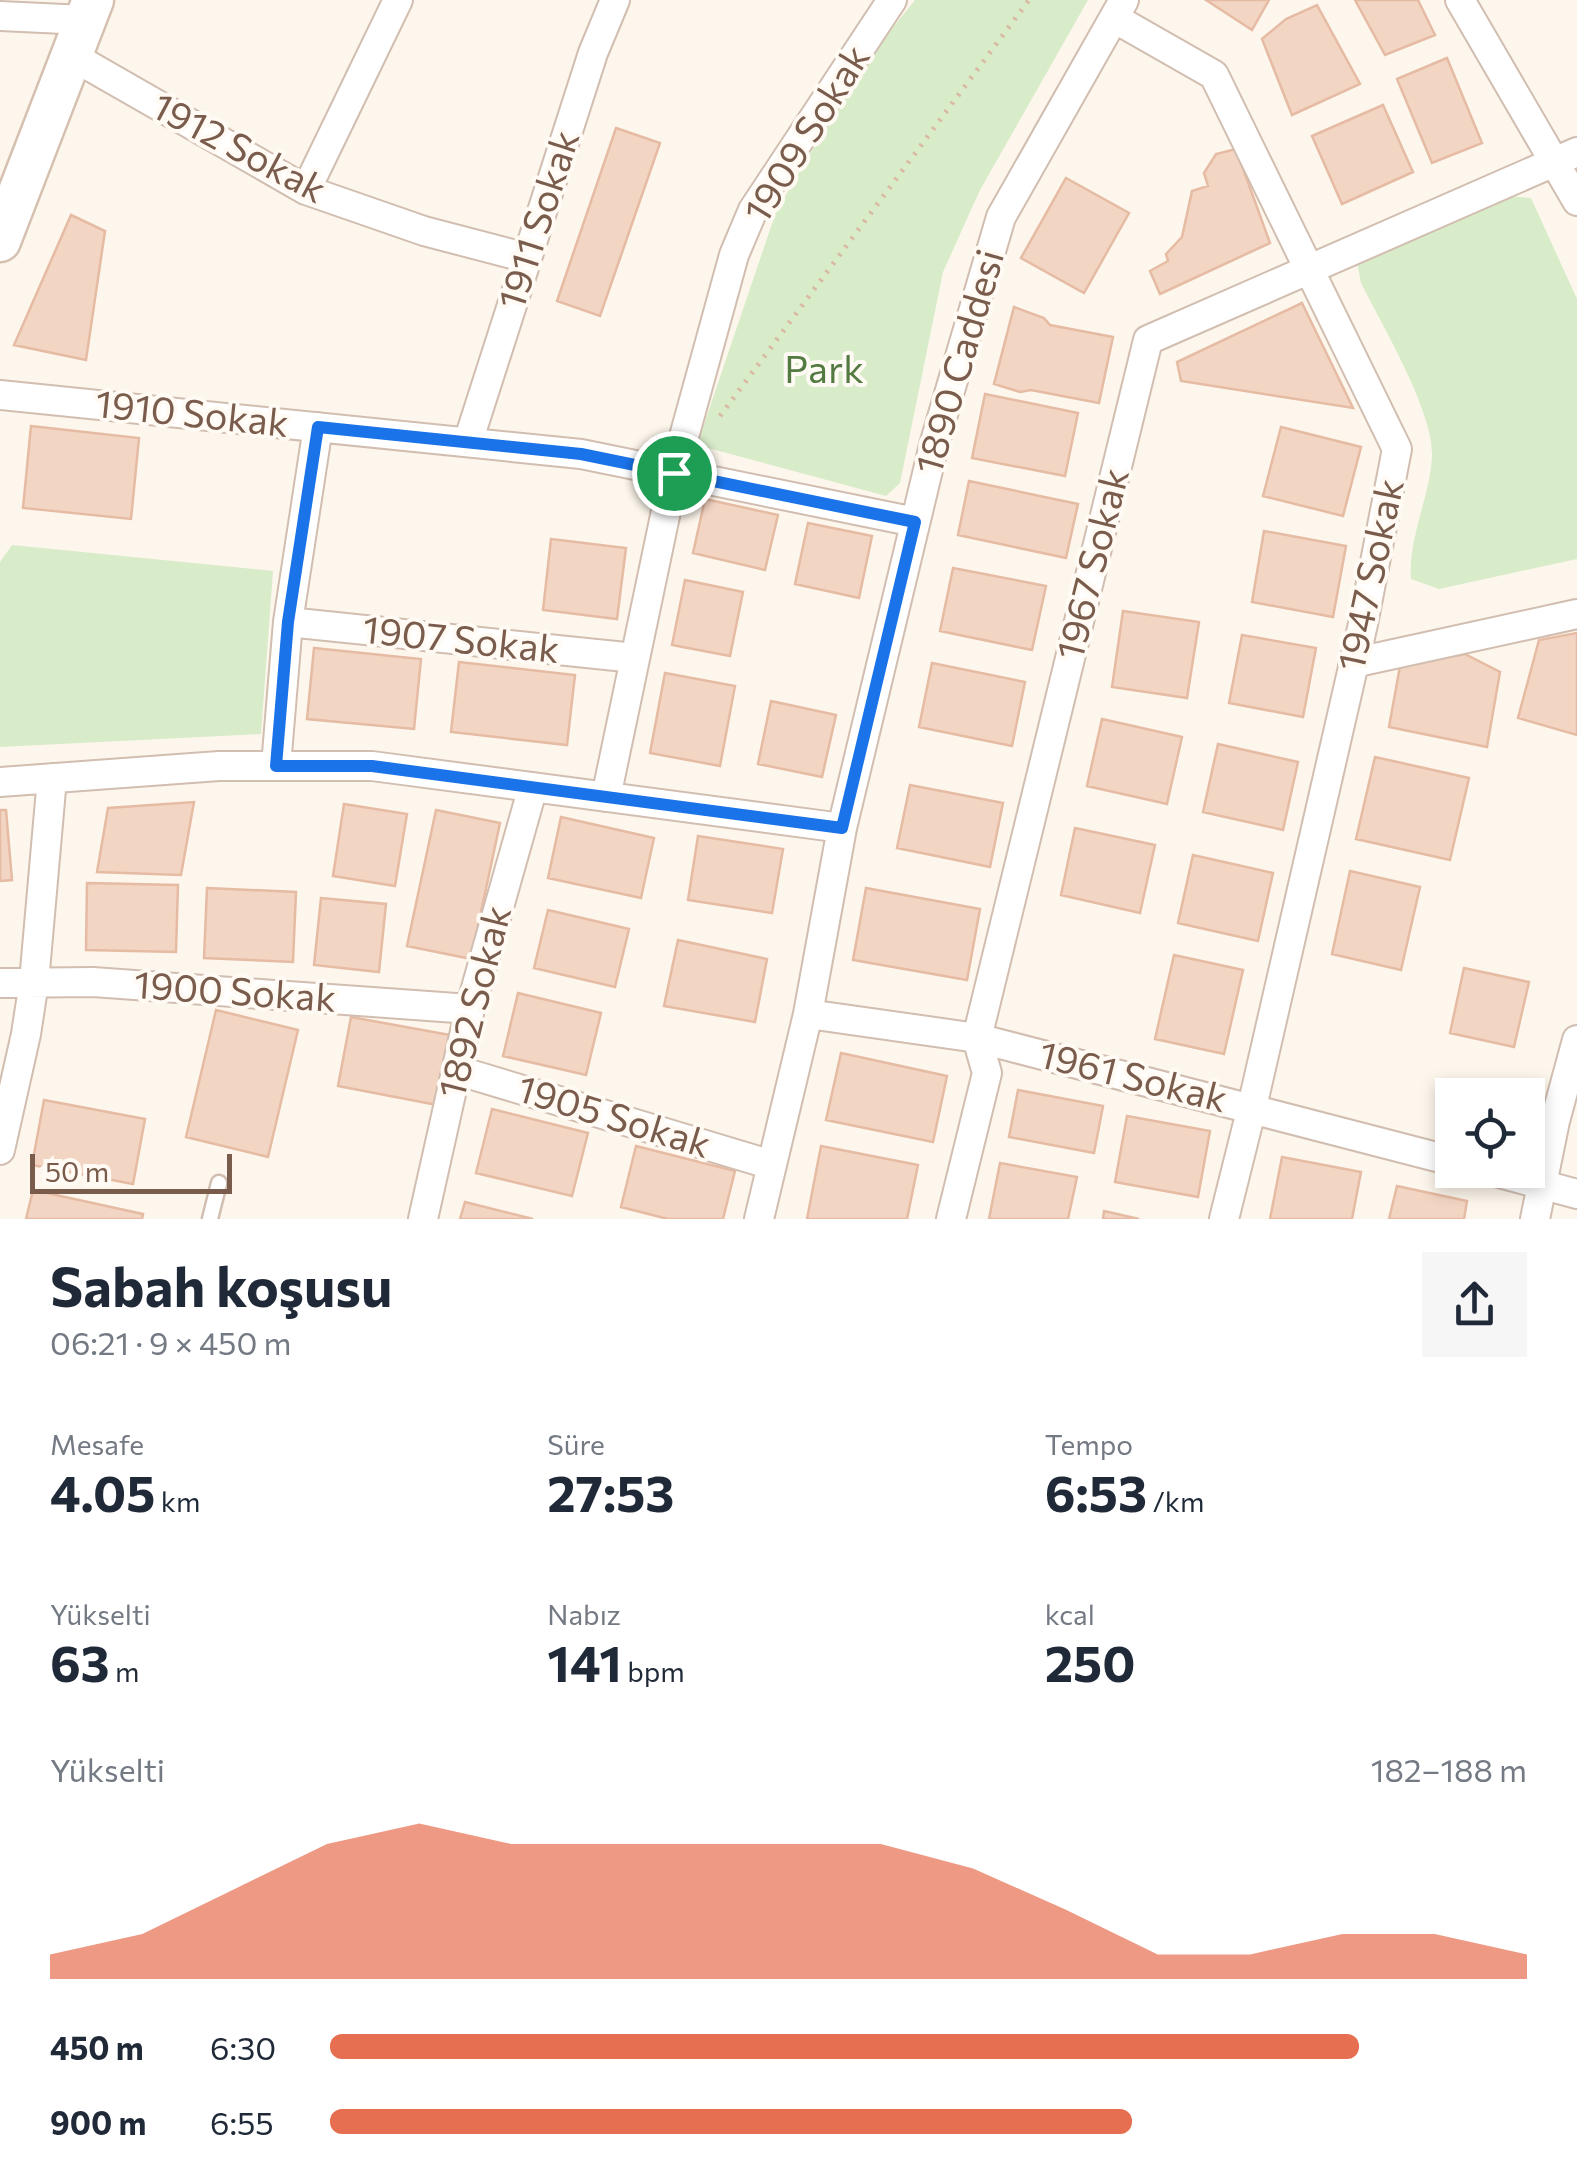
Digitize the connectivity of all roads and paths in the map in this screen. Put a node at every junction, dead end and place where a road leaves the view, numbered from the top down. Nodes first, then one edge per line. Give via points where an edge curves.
1 (398, 0) edge
2 (615, 0) edge
3 (892, 0) edge
4 (1029, 0) edge
5 (1460, 0) edge
6 (1119, 9) edge
7 (0, 16) edge
8 (83, 25) edge
9 (1566, 158) edge
10 (306, 190) junction
11 (1577, 201) edge
12 (0, 241) edge
13 (527, 258) junction
14 (1309, 270) junction
15 (0, 395) edge
16 (719, 417) dead end
17 (318, 427) junction
18 (468, 442) junction
19 (674, 473) junction
20 (915, 522) junction
21 (1577, 614) edge
22 (288, 622) junction
23 (635, 658) junction
24 (1353, 664) junction
25 (276, 766) junction
26 (52, 778) junction
27 (0, 782) edge
28 (533, 787) junction
29 (606, 797) junction
30 (842, 828) junction
31 (34, 982) junction
32 (0, 983) edge
33 (470, 1010) junction
34 (808, 1014) junction
35 (978, 1038) junction
36 (1577, 1040) edge
37 (456, 1070) junction
38 (1252, 1107) junction
39 (0, 1150) edge
40 (1435, 1155) edge
41 (772, 1165) junction
42 (1545, 1168) edge
43 (219, 1183) dead end
44 (1545, 1185) edge
45 (1540, 1188) edge
46 (1577, 1194) edge
47 (210, 1219) edge
48 (423, 1219) edge
49 (759, 1219) edge
50 (951, 1219) edge
51 (1224, 1219) edge
52 (1535, 1219) edge

1 - 10 street
2 - 13 street, 1911 Sokak
3 - 19 street, 1909 Sokak via 753,210 734,255
4 - 16 path
5 - 9 street
6 - 14 street, 1947 Sokak via 1214,74
6 - 20 street, 1890 Caddesi via 1002,217
7 - 8 street
8 - 10 street, 1912 Sokak
8 - 12 street
9 - 11 street
9 - 14 street, 1967 Sokak
10 - 13 street, 1912 Sokak
13 - 18 street, 1911 Sokak
14 - 24 street, 1947 Sokak via 1396,450
14 - 35 street, 1967 Sokak via 1148,340
15 - 17 street, 1910 Sokak
17 - 18 street, 1910 Sokak
17 - 22 street
18 - 19 street, 1910 Sokak
19 - 20 street, 1910 Sokak
19 - 23 street, 1909 Sokak
20 - 30 street, 1890 Caddesi
21 - 24 street
22 - 23 street, 1907 Sokak
22 - 25 street
23 - 29 street, 1909 Sokak
24 - 38 street, 1947 Sokak
25 - 26 street
25 - 28 street via 372,766
26 - 27 street
26 - 31 street
28 - 29 street
28 - 33 street, 1892 Sokak
29 - 30 street
30 - 34 street, 1890 Caddesi
31 - 32 street, 1900 Sokak
31 - 33 street, 1900 Sokak
31 - 39 street
33 - 37 street, 1892 Sokak
34 - 35 street, 1961 Sokak
34 - 41 street, 1890 Caddesi
35 - 38 street, 1961 Sokak
35 - 50 street, 1967 Sokak via 987,1073
36 - 42 street
37 - 41 street, 1905 Sokak
37 - 48 street, 1892 Sokak
38 - 40 street, 1961 Sokak
38 - 51 street, 1947 Sokak
41 - 49 street, 1890 Caddesi
43 - 47 lane
44 - 46 street
45 - 52 street

